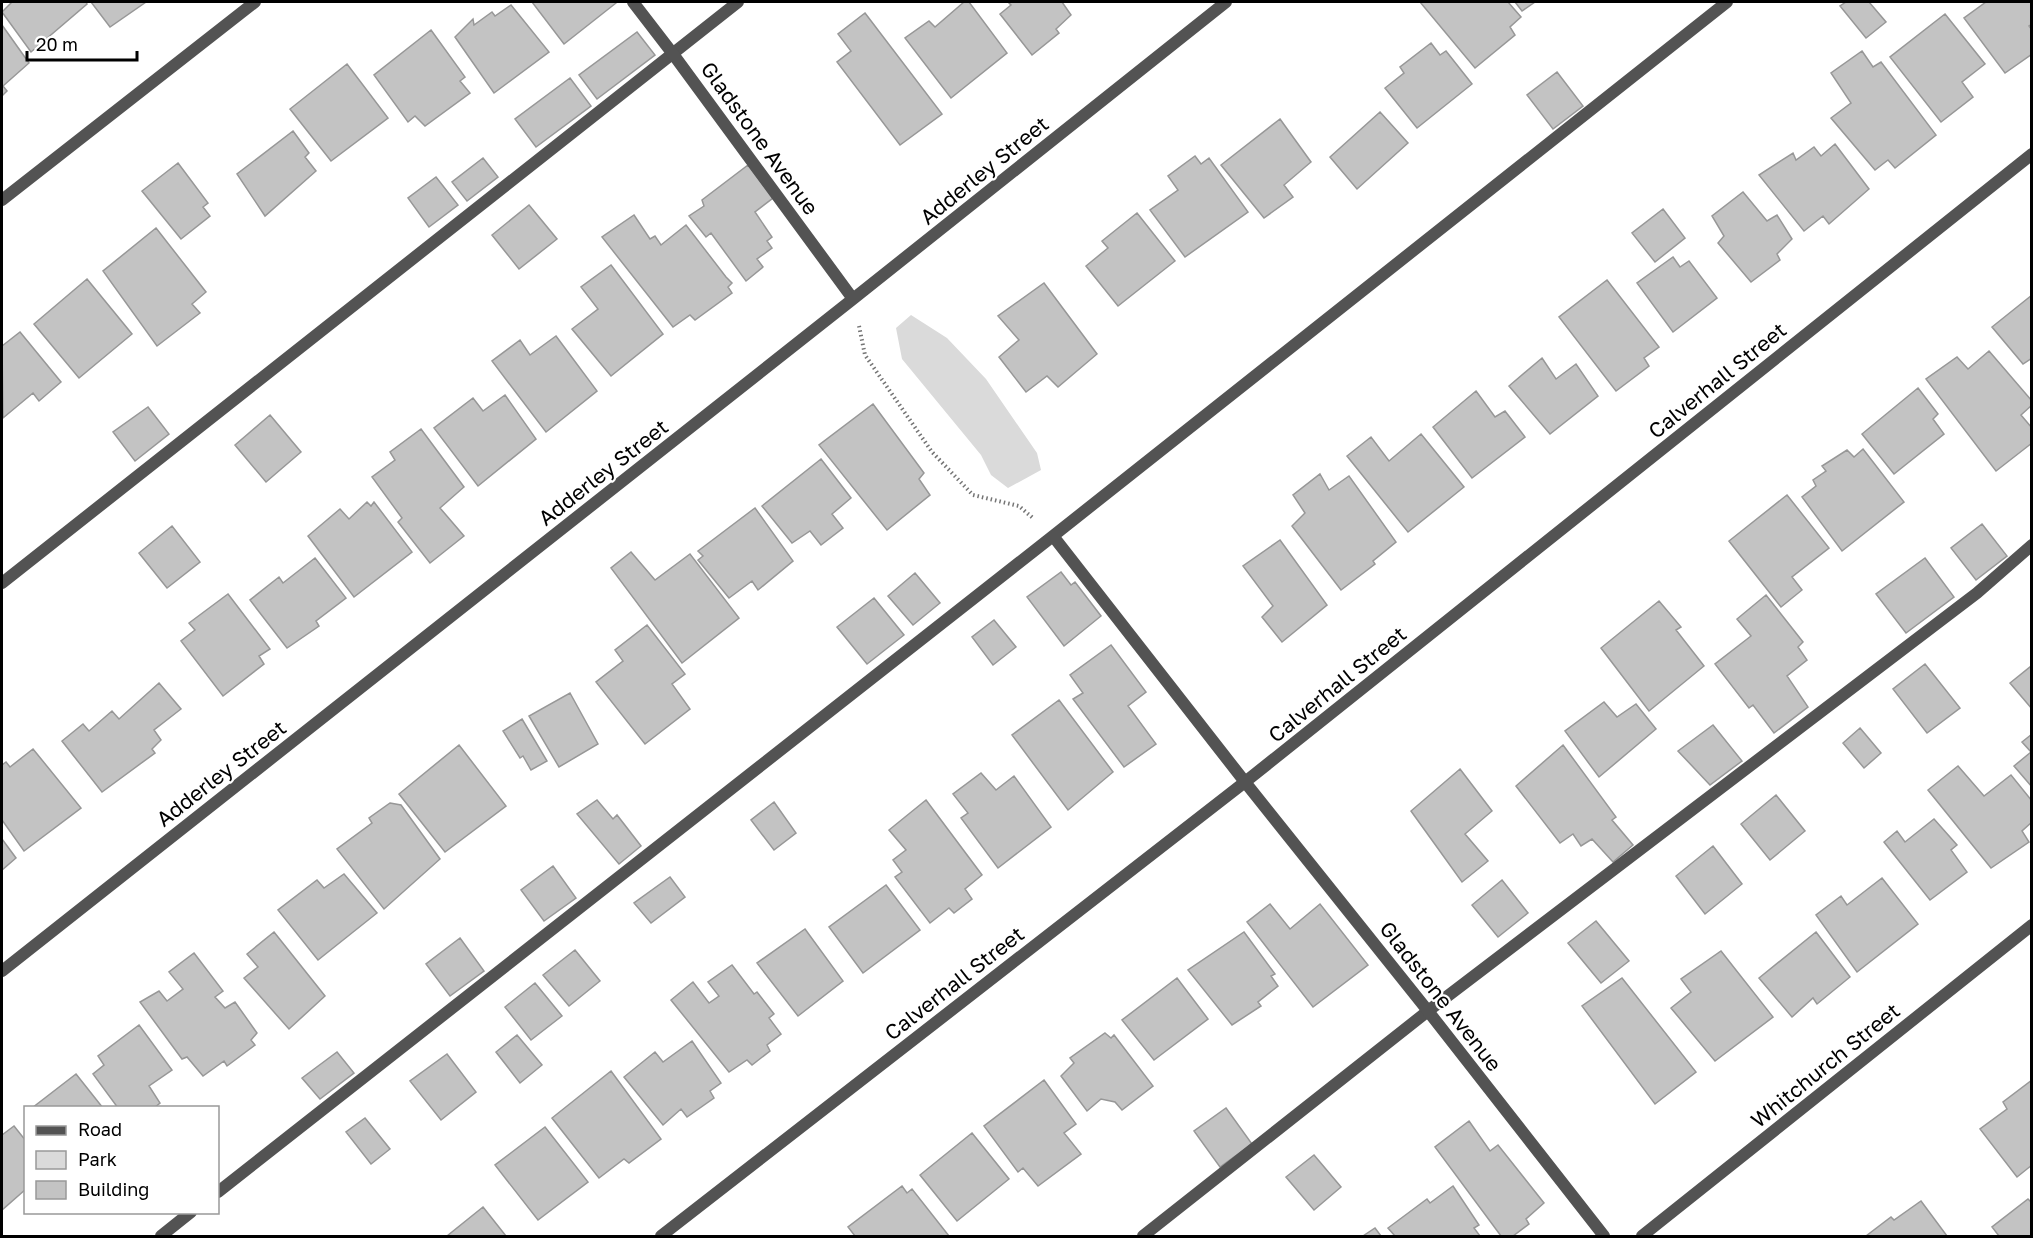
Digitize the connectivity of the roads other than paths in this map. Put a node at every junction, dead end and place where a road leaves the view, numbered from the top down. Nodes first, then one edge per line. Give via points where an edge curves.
1 (255, 2) edge
2 (633, 2) edge
3 (738, 2) edge
4 (1226, 2) edge
5 (1727, 2) edge
6 (673, 54) junction
7 (2031, 154) edge
8 (2, 200) edge
9 (853, 299) junction
10 (1053, 536) junction
11 (2031, 546) edge
12 (2, 583) edge
13 (1245, 782) junction
14 (2031, 925) edge
15 (2, 970) edge
16 (1428, 1011) junction
17 (219, 1191) edge
18 (188, 1214) edge
19 (160, 1236) edge
20 (660, 1236) edge
21 (1143, 1236) edge
22 (1604, 1236) edge
23 (1642, 1236) edge

1 - 8 street
2 - 6 street, Gladstone Avenue
3 - 6 street
4 - 9 street, Adderley Street
5 - 10 street
6 - 9 street, Gladstone Avenue
6 - 12 street
7 - 13 street, Calverhall Street
9 - 15 street, Adderley Street
10 - 13 street, Gladstone Avenue
10 - 17 street
11 - 16 street via 1977,593
13 - 16 street, Gladstone Avenue
13 - 20 street, Calverhall Street
14 - 23 street, Whitchurch Street
16 - 21 street
16 - 22 street, Gladstone Avenue
18 - 19 street

